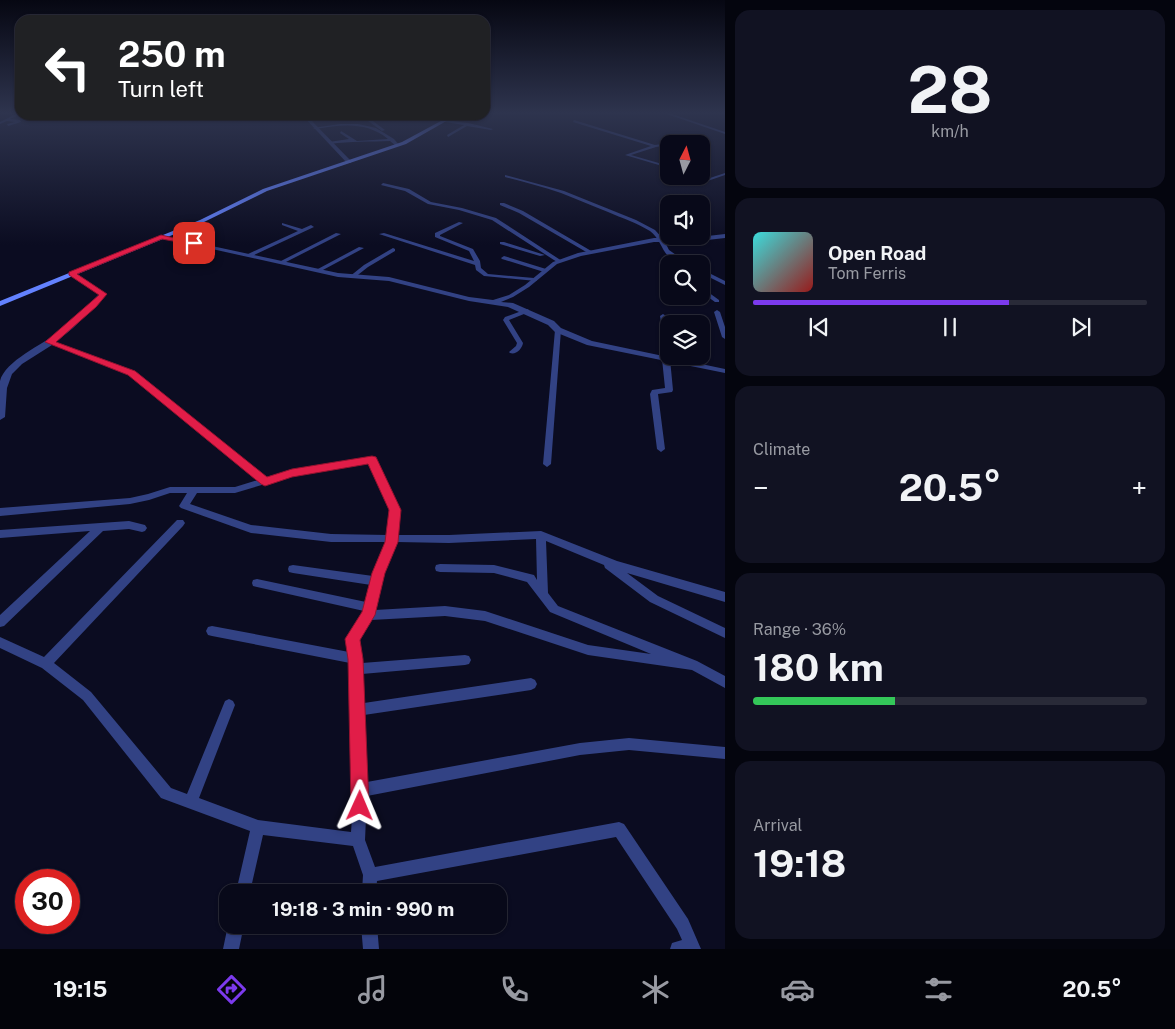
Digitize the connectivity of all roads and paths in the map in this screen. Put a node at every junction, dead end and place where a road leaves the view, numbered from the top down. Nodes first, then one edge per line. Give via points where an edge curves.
1 (343, 156) edge
2 (362, 156) edge
3 (632, 156) edge
4 (349, 162) junction
5 (660, 164) edge
6 (725, 174) edge
7 (508, 176) dead end
8 (710, 178) edge
9 (382, 184) dead end
10 (502, 204) dead end
11 (461, 223) dead end
12 (284, 224) dead end
13 (312, 227) dead end
14 (303, 231) junction
15 (338, 234) dead end
16 (382, 234) dead end
17 (725, 236) edge
18 (161, 237) junction
19 (710, 238) edge
20 (660, 239) edge
21 (660, 240) edge
22 (502, 243) dead end
23 (663, 245) edge
24 (361, 248) dead end
25 (393, 250) dead end
26 (590, 252) junction
27 (250, 255) junction
28 (671, 255) edge
29 (504, 258) dead end
30 (557, 260) junction
31 (282, 262) junction
32 (477, 264) junction
33 (319, 270) junction
34 (544, 270) junction
35 (72, 273) junction
36 (710, 276) edge
37 (352, 277) junction
38 (534, 280) junction
39 (725, 283) edge
40 (710, 296) edge
41 (710, 300) edge
42 (725, 300) edge
43 (717, 301) junction
44 (496, 302) junction
45 (0, 304) edge
46 (527, 311) junction
47 (718, 312) dead end
48 (558, 330) junction
49 (725, 337) edge
50 (50, 342) junction
51 (512, 352) dead end
52 (660, 356) edge
53 (669, 365) edge
54 (699, 365) edge
55 (725, 371) edge
56 (0, 417) edge
57 (661, 449) dead end
58 (546, 464) dead end
59 (265, 481) junction
60 (194, 490) junction
61 (0, 512) edge
62 (180, 522) dead end
63 (101, 527) junction
64 (142, 528) dead end
65 (0, 534) edge
66 (541, 534) junction
67 (392, 539) junction
68 (606, 562) junction
69 (440, 568) dead end
70 (293, 569) dead end
71 (377, 581) junction
72 (257, 583) dead end
73 (543, 595) junction
74 (725, 597) edge
75 (369, 611) junction
76 (0, 622) edge
77 (212, 631) dead end
78 (725, 633) edge
79 (0, 642) edge
80 (465, 660) dead end
81 (46, 664) junction
82 (356, 664) junction
83 (693, 665) junction
84 (725, 682) edge
85 (531, 684) dead end
86 (229, 705) dead end
87 (358, 710) junction
88 (725, 753) edge
89 (361, 790) junction
90 (191, 801) junction
91 (258, 826) junction
92 (358, 840) junction
93 (370, 875) junction
94 (245, 884) edge
95 (369, 884) edge
96 (234, 934) edge
97 (370, 934) edge
98 (688, 948) edge
99 (231, 949) edge
100 (371, 949) edge

1 - 4 street
2 - 4 main road
3 - 5 street
4 - 18 main road via 265,190
6 - 8 street
7 - 20 street via 576,197 647,226
9 - 30 street via 407,190 430,203 494,220
10 - 26 street
11 - 32 street via 437,234 441,239 471,250
12 - 14 street
13 - 14 street
14 - 27 street
15 - 31 street
16 - 32 street
17 - 19 street
18 - 27 street
18 - 35 main road
21 - 26 street
22 - 30 street
23 - 28 street
24 - 33 street
25 - 37 street
26 - 30 street
27 - 31 street
29 - 34 street
30 - 34 street
31 - 33 street
32 - 38 street via 486,275
33 - 37 street
34 - 38 street
35 - 45 main road
35 - 50 street via 103,294
36 - 39 street
37 - 44 street via 389,279 470,299
38 - 44 street
40 - 43 street
41 - 43 street
42 - 43 street
44 - 46 street
46 - 48 street
46 - 51 street via 506,320 520,344
47 - 49 street
48 - 52 street via 599,345
48 - 58 street
50 - 56 street via 24,358 4,381
50 - 59 street via 132,373
53 - 57 street via 669,390 654,394
54 - 55 street
59 - 60 street via 235,490
59 - 67 street via 292,473 372,460 395,510
60 - 61 street via 170,490 130,501
60 - 67 street via 184,506 251,529 331,538
62 - 81 street
63 - 64 street via 129,525
63 - 65 street
63 - 76 street
66 - 67 street
66 - 68 street
66 - 73 street
67 - 71 street
68 - 74 street
68 - 78 street via 654,599
69 - 73 street via 494,569 530,578
70 - 71 street
71 - 75 street
72 - 75 street
73 - 83 street via 554,609
75 - 82 street via 352,639
75 - 83 street via 445,611 486,616 588,650
77 - 82 street
79 - 81 street
80 - 82 street
81 - 90 street via 87,696 166,793
82 - 87 street
83 - 84 street
85 - 87 street
86 - 90 street
87 - 89 street
88 - 89 street via 629,744 590,748
89 - 92 street
90 - 91 street
91 - 92 street
91 - 94 street
92 - 93 street
93 - 95 street
93 - 98 street via 619,830 683,924
96 - 99 street
97 - 100 street

